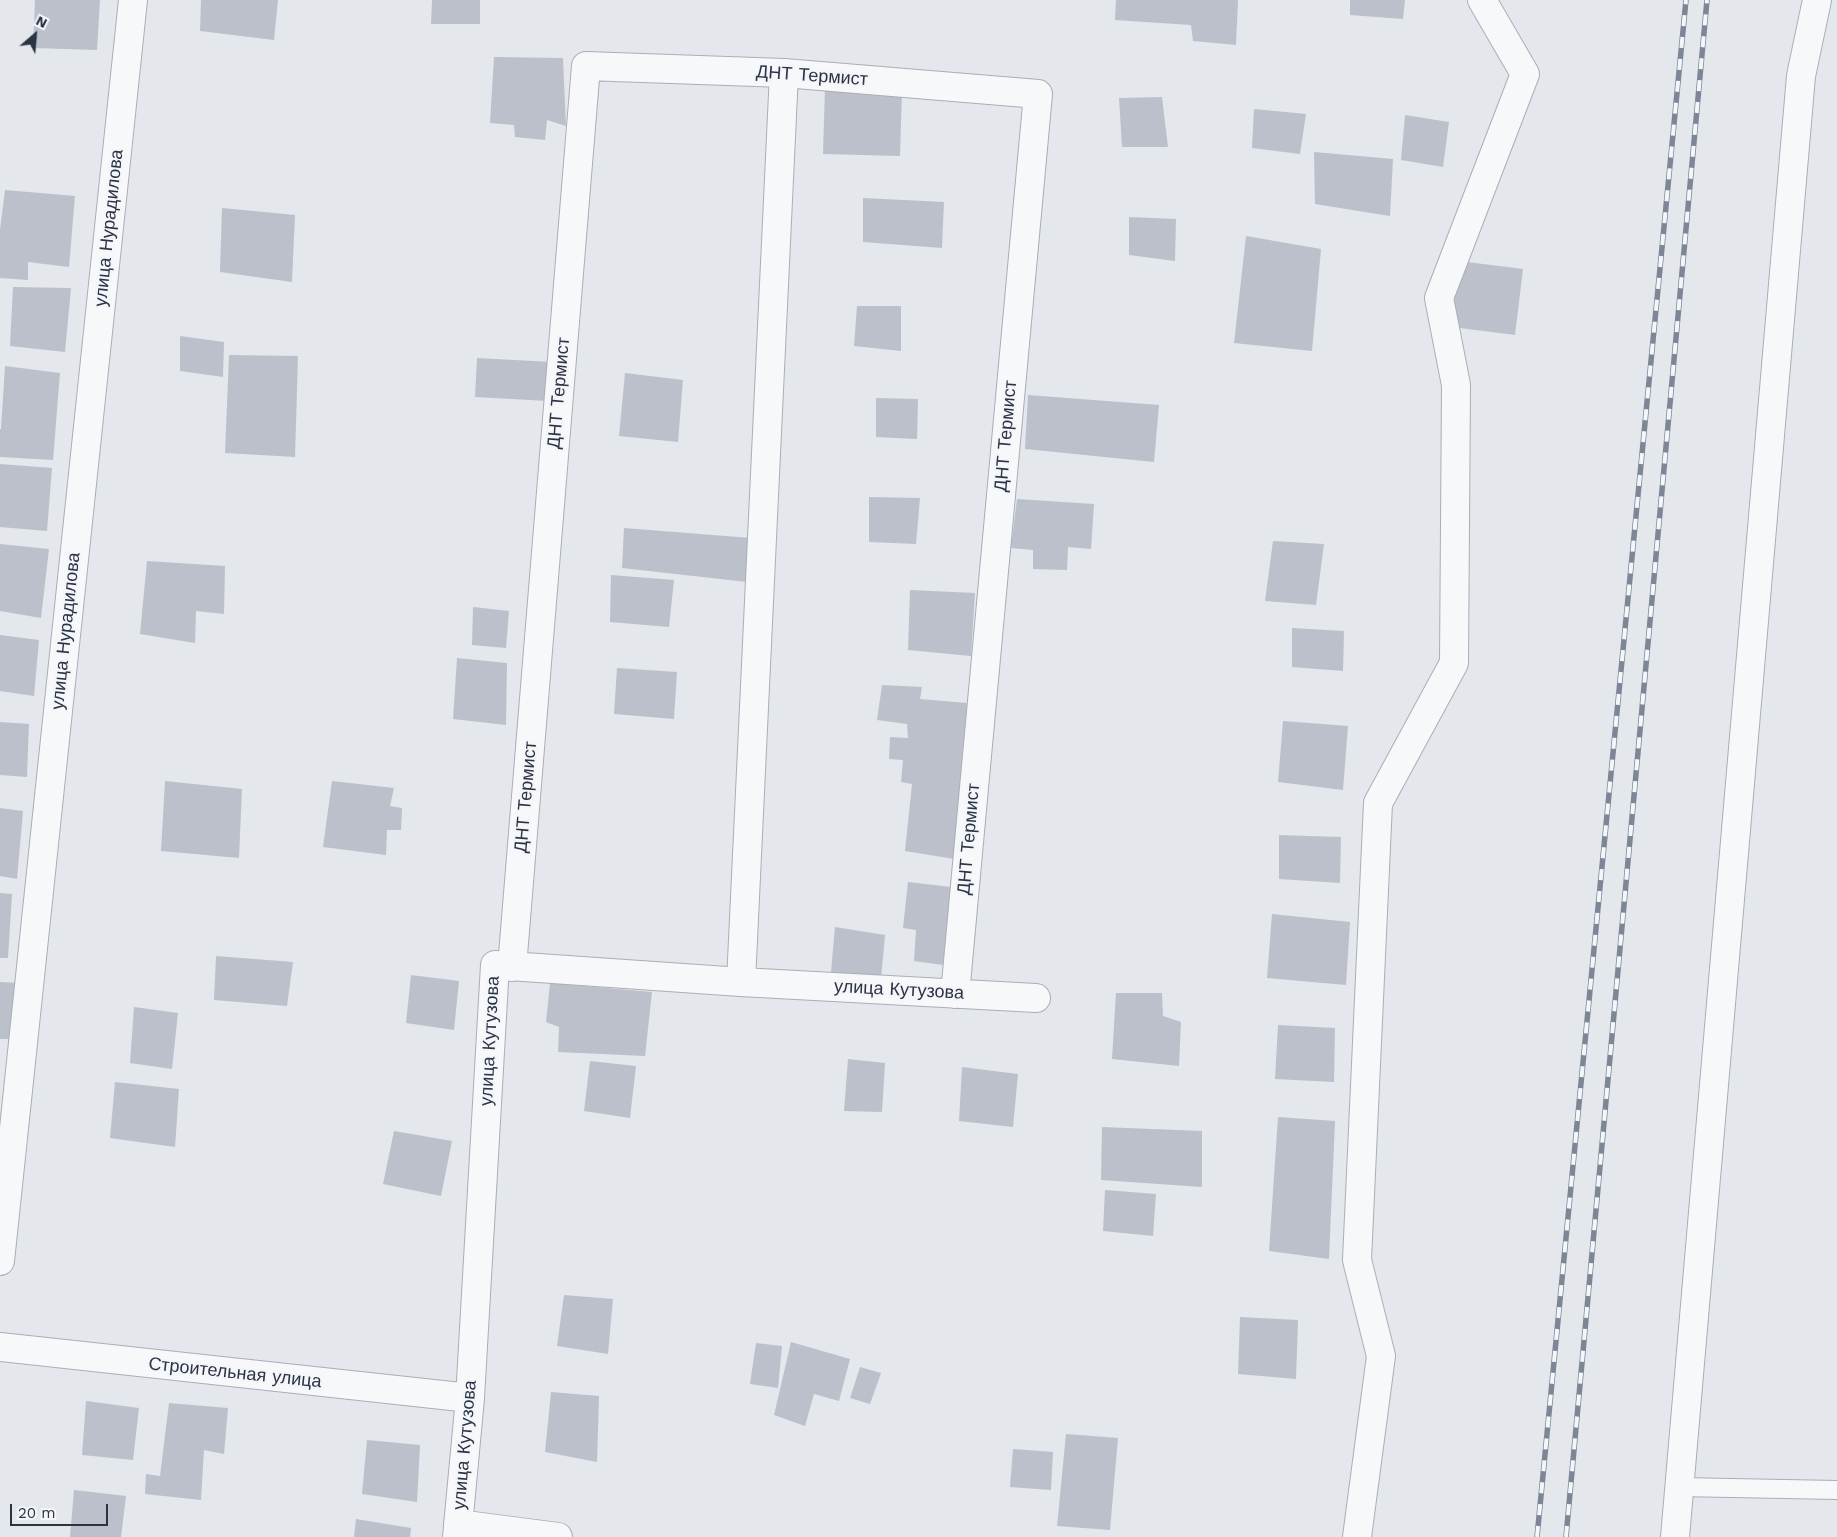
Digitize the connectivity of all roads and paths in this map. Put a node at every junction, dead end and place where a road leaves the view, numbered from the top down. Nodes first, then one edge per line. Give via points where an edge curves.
1 (133, 0) edge
2 (1482, 0) edge
3 (1817, 0) edge
4 (784, 73) junction
5 (512, 966) junction
6 (741, 982) junction
7 (955, 994) junction
8 (1036, 998) dead end
9 (0, 1261) edge
10 (0, 1347) edge
11 (470, 1398) junction
12 (1680, 1487) junction
13 (1837, 1490) edge
14 (458, 1530) edge
15 (558, 1537) edge
16 (1357, 1537) edge
17 (1675, 1537) edge

1 - 9 street, улица Нурадилова
2 - 16 street via 1525,74 1439,298 1456,385 1454,663 1378,802 1357,1260 1381,1356
3 - 12 street via 1801,76
4 - 5 street, ДНТ Термист via 586,66
4 - 6 street
4 - 7 street, ДНТ Термист via 1038,94
5 - 6 street, улица Кутузова
5 - 11 street, улица Кутузова via 495,965
6 - 7 street, улица Кутузова
7 - 8 street, улица Кутузова
10 - 11 street, Строительная улица
11 - 14 street, улица Кутузова
12 - 13 lane
12 - 17 street
14 - 15 street

